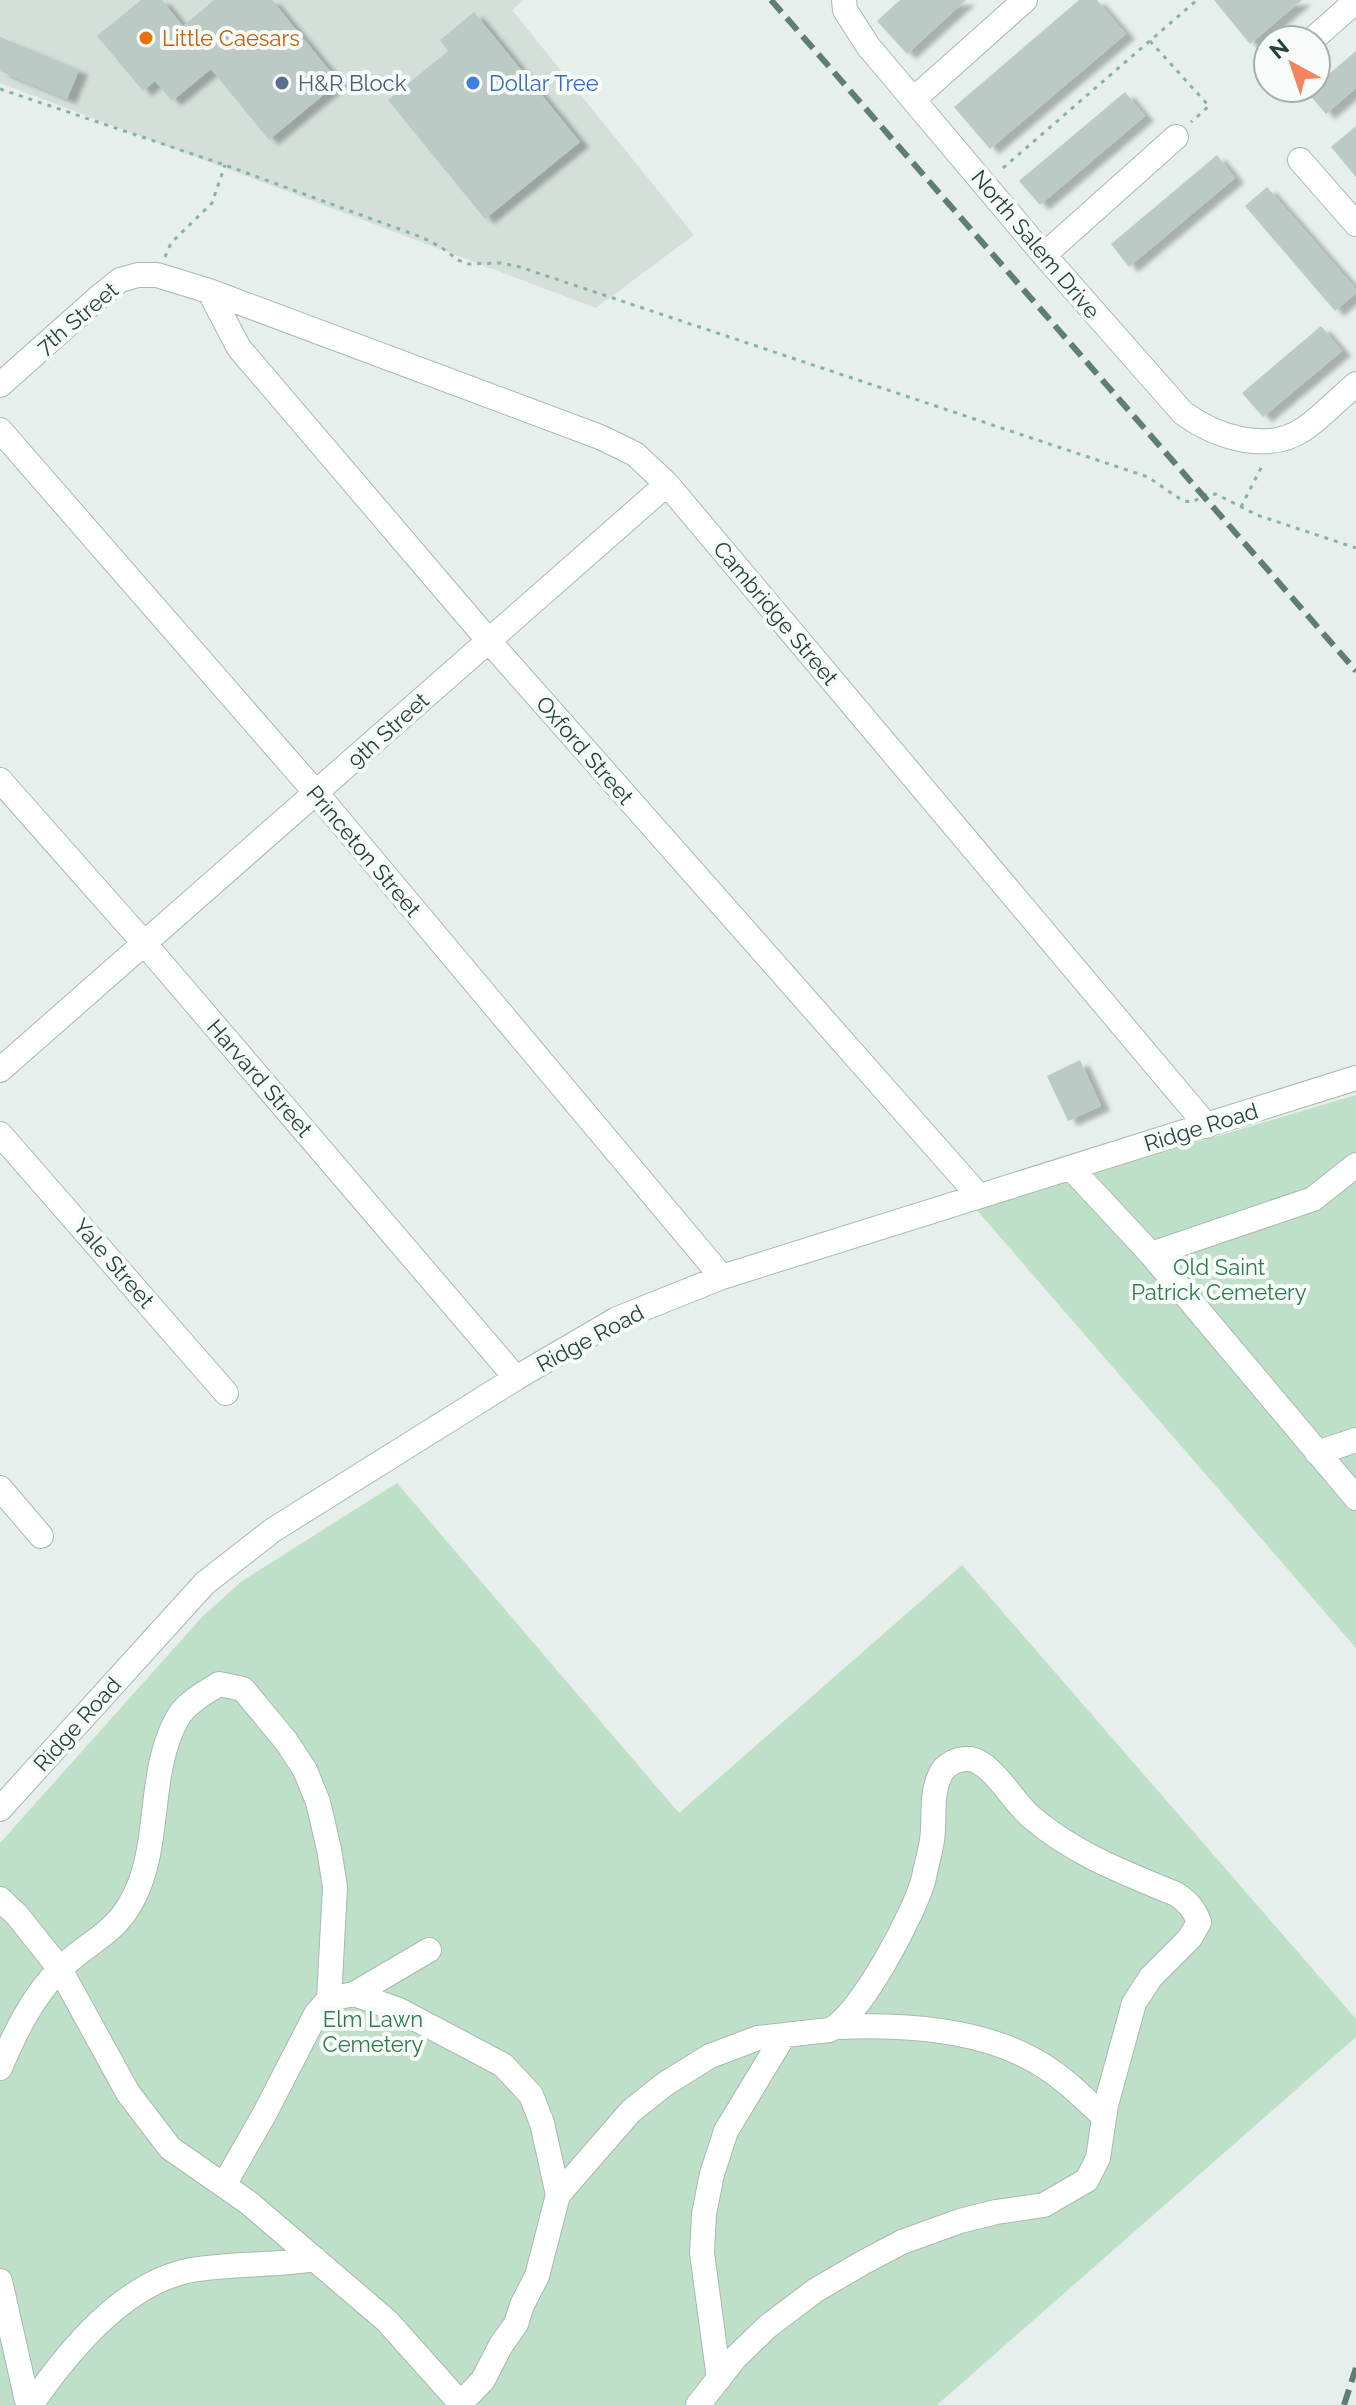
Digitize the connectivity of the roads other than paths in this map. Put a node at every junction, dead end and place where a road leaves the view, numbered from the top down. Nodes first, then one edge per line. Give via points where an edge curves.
1 (844, 0) edge
2 (1025, 0) edge
3 (1356, 1) edge
4 (1330, 24) edge
5 (914, 99) junction
6 (1182, 131) road end
7 (1300, 160) dead end
8 (1356, 224) edge
9 (1044, 255) junction
10 (209, 291) junction
11 (1356, 384) edge
12 (0, 385) edge
13 (0, 430) edge
14 (667, 484) junction
15 (489, 641) junction
16 (0, 780) edge
17 (317, 794) junction
18 (144, 943) junction
19 (0, 1070) edge
20 (1356, 1078) edge
21 (1207, 1126) junction
22 (0, 1134) edge
23 (1356, 1165) edge
24 (1071, 1168) junction
25 (979, 1196) junction
26 (1151, 1254) junction
27 (722, 1277) junction
28 (516, 1378) junction
29 (226, 1393) dead end
30 (1356, 1440) edge
31 (1317, 1453) junction
32 (0, 1488) edge
33 (1356, 1498) edge
34 (41, 1536) dead end
35 (0, 1809) edge
36 (0, 1899) edge
37 (429, 1950) dead end
38 (60, 1969) junction
39 (354, 1994) junction
40 (329, 1999) junction
41 (837, 2027) junction
42 (784, 2035) junction
43 (0, 2068) edge
44 (1104, 2117) junction
45 (224, 2185) junction
46 (558, 2195) junction
47 (315, 2259) junction
48 (0, 2281) edge
49 (719, 2379) junction
50 (461, 2404) edge
51 (29, 2405) edge
52 (698, 2405) edge

1 - 5 street, North Salem Drive via 868,46
2 - 5 street
3 - 4 street
5 - 9 street, North Salem Drive
6 - 9 street
7 - 8 street
9 - 11 street, North Salem Drive via 1183,413 1221,435 1265,452 1303,430
10 - 12 street, 7th Street via 157,275 120,280
10 - 14 street, Cambridge Street via 600,437 635,454
10 - 15 street, Oxford Street via 239,348
13 - 17 street, Princeton Street
14 - 15 street, 9th Street
14 - 21 street, Cambridge Street
15 - 17 street, 9th Street
15 - 25 street, Oxford Street
16 - 18 street, Harvard Street
17 - 18 street, 9th Street
17 - 27 street, Princeton Street
18 - 19 street, 9th Street
18 - 28 street, Harvard Street
20 - 21 street, Ridge Road
21 - 24 street, Ridge Road
22 - 29 street, Yale Street
23 - 26 street via 1313,1199
24 - 25 street, Ridge Road
24 - 26 street
25 - 27 street, Ridge Road
26 - 31 street
27 - 28 street, Ridge Road via 617,1319
28 - 35 street, Ridge Road via 273,1530 215,1575
30 - 31 street
31 - 33 street
32 - 34 street
36 - 38 street
37 - 39 street
38 - 40 street via 127,1911 149,1852 166,1744 178,1717 219,1684 243,1689 286,1741 318,1802 335,1887
38 - 43 street via 34,2001
38 - 45 street via 137,2104 170,2148
39 - 40 street
39 - 46 street via 399,2010 503,2065 531,2095
40 - 45 street
41 - 42 street
41 - 44 street via 916,2028 1008,2048 1071,2085
41 - 44 street via 886,1962 923,1882 941,1772 948,1764 975,1760 1029,1816 1093,1860 1176,1894 1187,1901 1199,1922 1134,2003
42 - 46 street via 758,2038 710,2056 665,2084 631,2111
42 - 49 street via 726,2131 704,2214 702,2253
44 - 49 street via 1098,2158 1077,2188 1044,2205 960,2221 864,2262 767,2327
45 - 47 street
46 - 50 street via 537,2276 516,2324 483,2380
47 - 50 street via 387,2321
47 - 51 street via 189,2270 155,2283 116,2306
48 - 51 street
49 - 52 street

